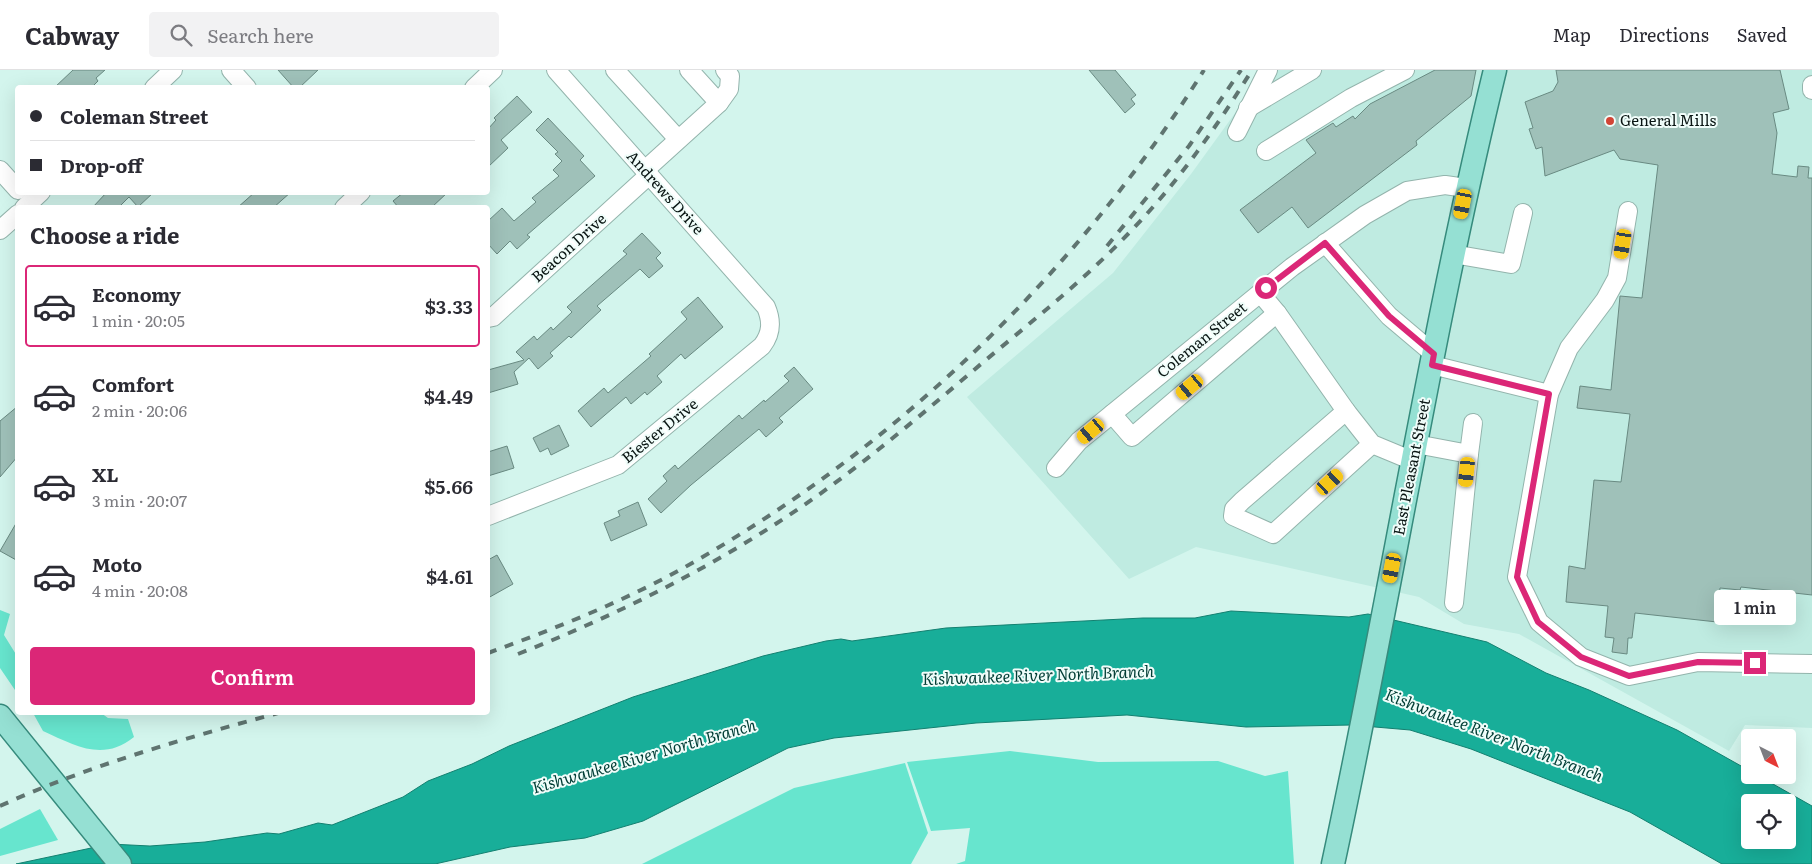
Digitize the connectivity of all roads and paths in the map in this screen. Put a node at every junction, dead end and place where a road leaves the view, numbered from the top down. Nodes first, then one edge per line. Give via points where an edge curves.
1 (173, 70) edge
2 (231, 70) edge
3 (493, 70) edge
4 (556, 70) edge
5 (615, 70) edge
6 (689, 70) edge
7 (726, 70) edge
8 (1268, 70) edge
9 (1312, 70) edge
10 (1405, 70) edge
11 (1495, 70) edge
12 (157, 85) edge
13 (244, 85) edge
14 (477, 85) edge
15 (1812, 85) edge
16 (1812, 90) edge
17 (719, 103) junction
18 (1248, 108) junction
19 (1237, 132) dead end
20 (678, 139) junction
21 (1266, 152) dead end
22 (0, 170) edge
23 (647, 172) junction
24 (15, 188) edge
25 (1466, 188) junction
26 (1628, 211) dead end
27 (15, 213) edge
28 (1523, 213) dead end
29 (0, 230) edge
30 (1325, 243) junction
31 (1453, 254) junction
32 (1260, 293) junction
33 (1277, 313) junction
34 (490, 318) edge
35 (771, 318) joint
36 (1433, 360) junction
37 (1549, 394) junction
38 (1346, 411) junction
39 (1112, 414) junction
40 (1473, 423) dead end
41 (1372, 444) junction
42 (1415, 453) junction
43 (1469, 454) junction
44 (1056, 468) dead end
45 (490, 515) edge
46 (1454, 603) dead end
47 (1812, 664) edge
48 (0, 716) edge
49 (120, 864) edge
50 (1333, 864) edge

1 - 12 street
2 - 13 street
3 - 14 street
4 - 23 street, Andrews Drive
5 - 20 street
6 - 17 street
7 - 17 street via 730,76 729,89
8 - 18 street
9 - 18 street
10 - 21 street via 1351,98
11 - 25 main road, East Pleasant Street
15 - 16 street
17 - 20 street, Beacon Drive
18 - 19 street
20 - 23 street, Beacon Drive
22 - 24 street
23 - 34 street, Beacon Drive
23 - 35 street, Andrews Drive via 738,272
25 - 30 street, Coleman Street via 1445,185 1408,191 1365,214
25 - 31 main road, East Pleasant Street
26 - 37 street via 1617,278 1605,300 1569,348
27 - 29 street
28 - 31 street via 1512,264
30 - 32 street, Coleman Street
30 - 36 street
31 - 36 main road, East Pleasant Street
32 - 33 street
32 - 39 street, Coleman Street
33 - 38 street
33 - 39 street via 1132,437
35 - 45 street, Biester Drive via 769,336 762,346 618,465
36 - 37 street
36 - 42 main road, East Pleasant Street
37 - 47 street via 1517,577 1538,622 1581,657 1629,676 1698,662
38 - 41 street
38 - 41 street via 1242,501 1232,516 1273,534
39 - 44 street, Coleman Street via 1079,441
40 - 43 street
41 - 42 street
42 - 43 street
42 - 50 main road, East Pleasant Street
43 - 46 street
48 - 49 main road

